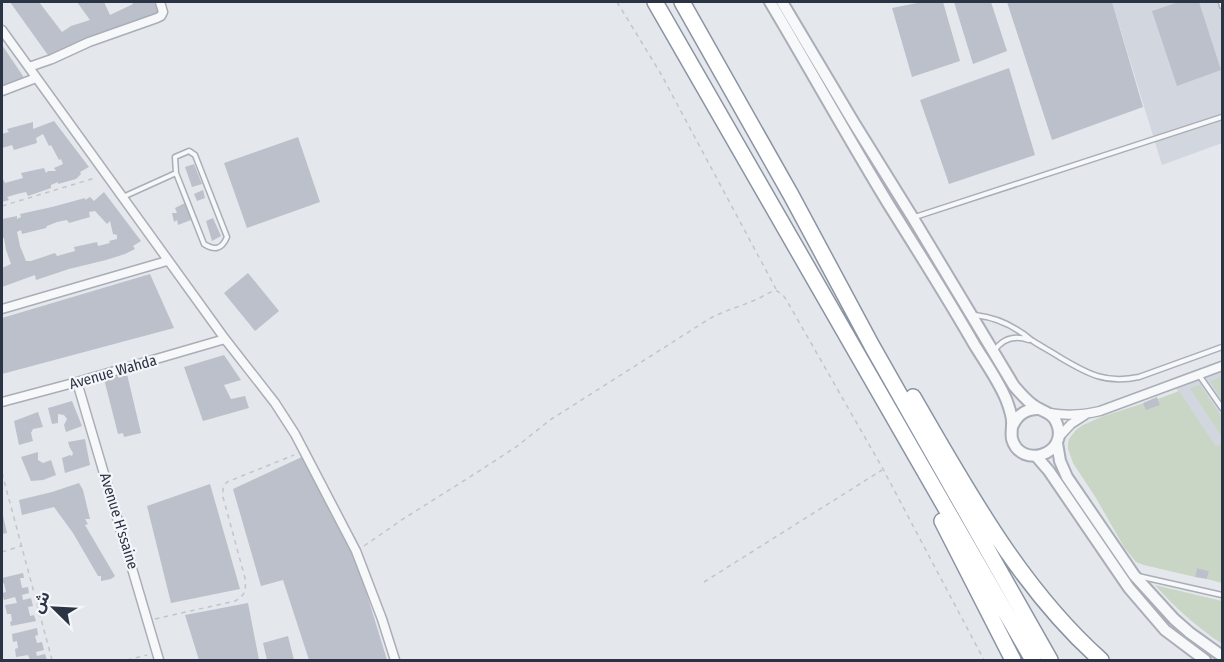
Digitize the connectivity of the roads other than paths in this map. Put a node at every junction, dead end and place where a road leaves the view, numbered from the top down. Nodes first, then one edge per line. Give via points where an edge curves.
1 (160, 2) edge
2 (655, 2) edge
3 (682, 2) edge
4 (770, 2) edge
5 (782, 2) edge
6 (1221, 2) edge
7 (1222, 6) edge
8 (2, 30) edge
9 (28, 68) junction
10 (36, 78) junction
11 (2, 91) edge
12 (1222, 117) edge
13 (176, 174) junction
14 (791, 195) junction
15 (122, 198) junction
16 (913, 218) junction
17 (167, 261) junction
18 (2, 309) edge
19 (970, 315) junction
20 (225, 339) junction
21 (1032, 341) junction
22 (1222, 347) edge
23 (993, 352) junction
24 (1222, 366) edge
25 (1199, 375) junction
26 (77, 382) junction
27 (2, 402) edge
28 (1222, 408) edge
29 (1038, 409) junction
30 (1050, 414) junction
31 (1088, 414) junction
32 (1012, 425) junction
33 (906, 438) junction
34 (1058, 440) junction
35 (1036, 456) junction
36 (1134, 575) junction
37 (1222, 595) edge
38 (158, 656) edge
39 (1222, 656) edge
40 (395, 660) edge
41 (1013, 660) edge
42 (1033, 660) edge
43 (1050, 660) edge
44 (1101, 660) edge
45 (1205, 660) edge

1 - 9 street via 161,16
2 - 33 highway
3 - 14 highway
4 - 32 street via 1002,391
5 - 16 street
6 - 7 lane
8 - 9 street
9 - 10 street
10 - 11 street
10 - 15 street
12 - 16 lane
13 - 13 lane via 175,157 189,151 195,155 227,237 221,247 209,248 204,244
13 - 15 lane
14 - 43 highway
14 - 44 highway via 810,214 868,321 1009,554 1042,599
15 - 17 street
16 - 19 street
17 - 18 street
17 - 20 street
19 - 21 lane via 1004,323
19 - 23 street
20 - 26 street, Avenue Wahda
20 - 40 street via 275,404 304,450 356,551
21 - 22 lane via 1089,373 1125,380
21 - 23 lane via 1011,338
23 - 29 street via 1014,386
24 - 25 street
25 - 28 lane
25 - 31 street
26 - 27 street, Avenue Wahda
26 - 38 street, Avenue H'ssaine
29 - 30 street
29 - 32 street via 1025,411
30 - 31 street
30 - 34 street via 1058,424
31 - 34 street
32 - 35 street via 1012,438 1018,449
33 - 41 highway via 932,502
33 - 42 highway
34 - 35 street via 1048,453
34 - 36 street via 1067,477
35 - 45 street via 1129,588 1166,630
36 - 37 lane
36 - 39 street via 1174,619

